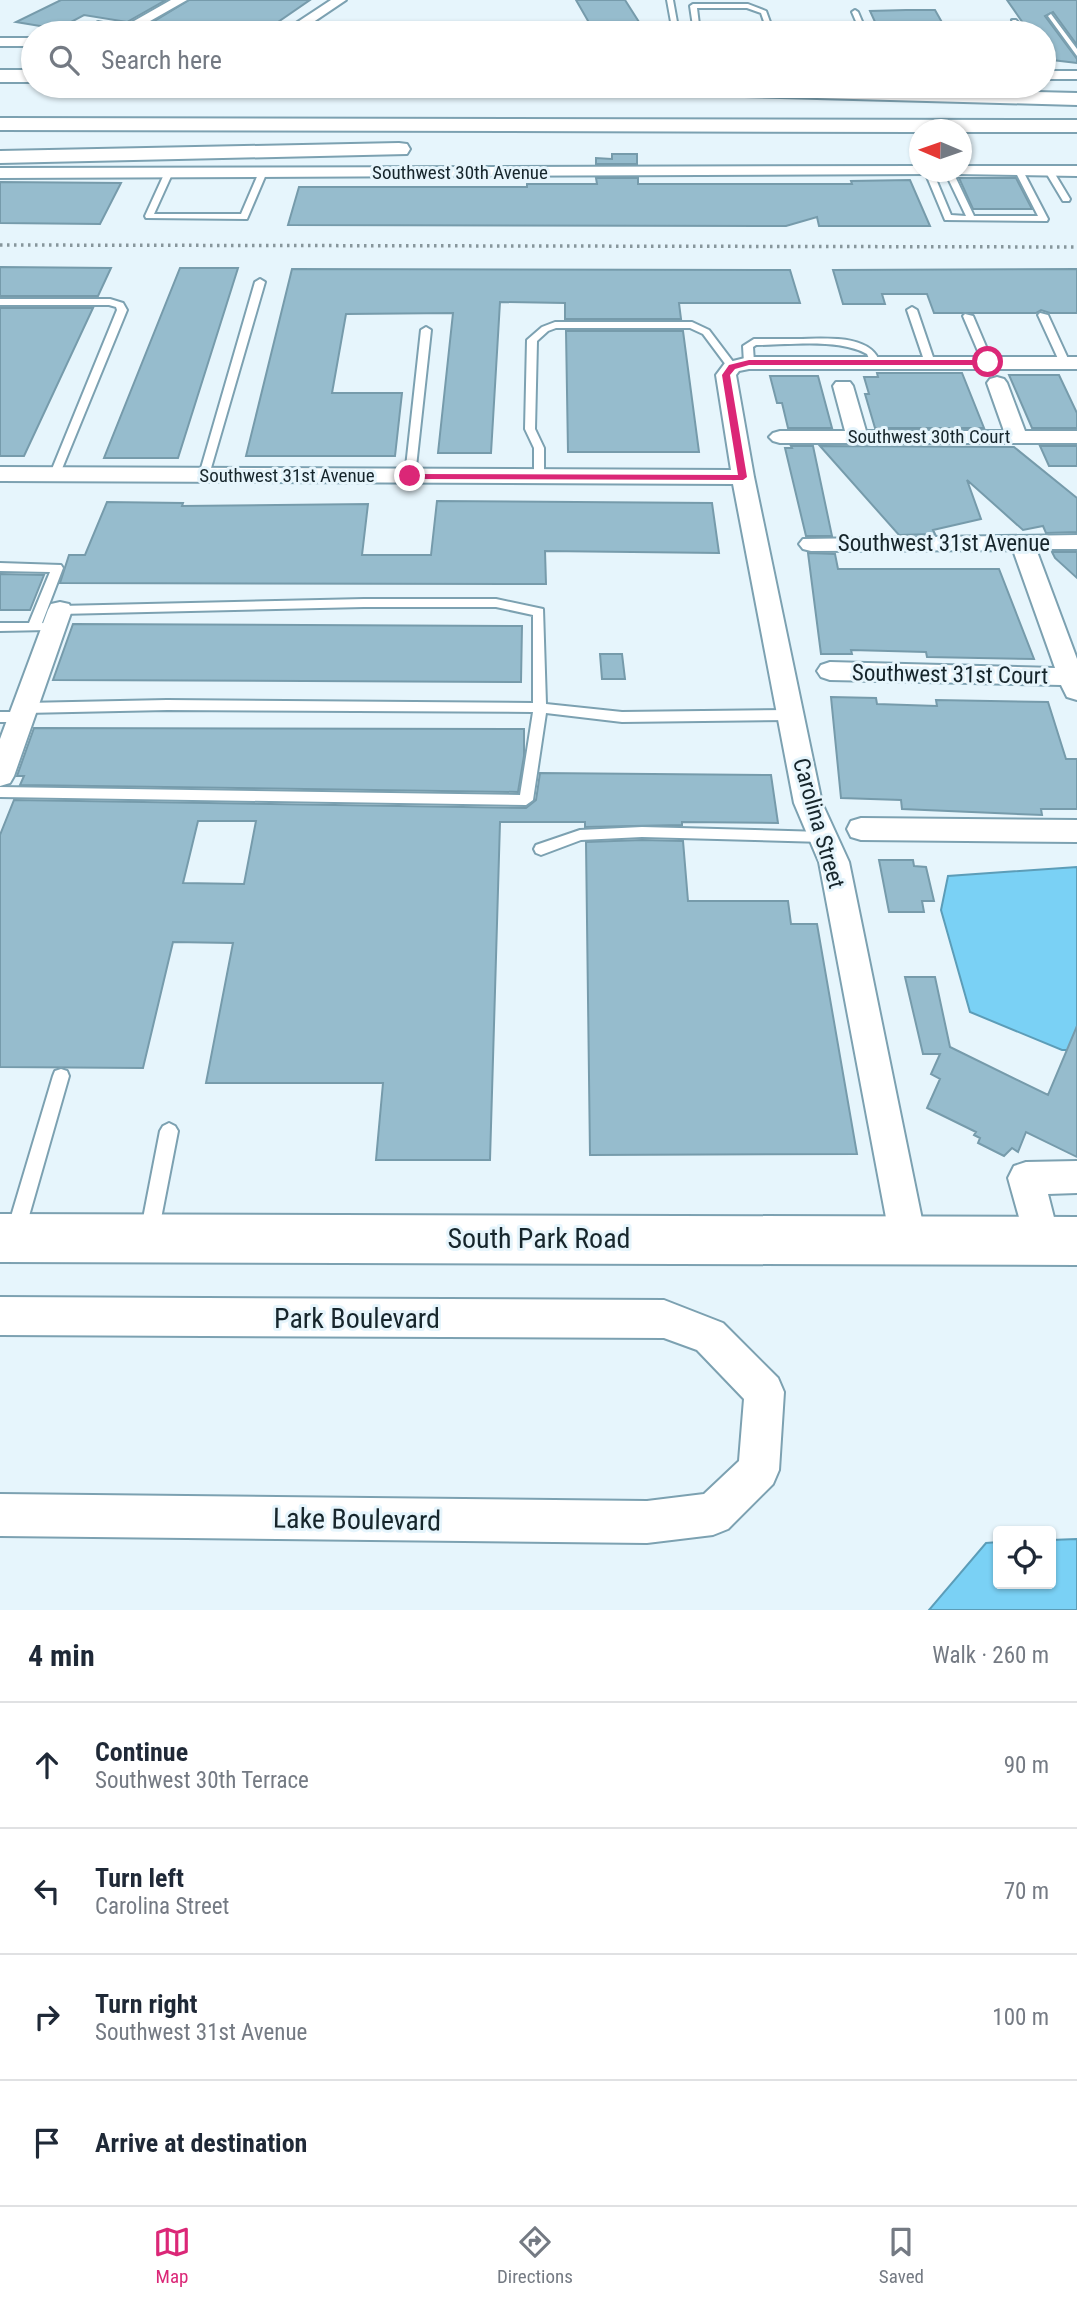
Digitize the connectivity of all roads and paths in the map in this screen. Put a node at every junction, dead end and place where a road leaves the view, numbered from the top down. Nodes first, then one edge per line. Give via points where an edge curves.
1 (181, 0) edge
2 (340, 0) edge
3 (670, 0) edge
4 (855, 12) dead end
5 (1051, 16) dead end
6 (142, 21) edge
7 (307, 21) edge
8 (674, 21) edge
9 (695, 21) edge
10 (767, 21) edge
11 (859, 21) edge
12 (1054, 21) edge
13 (1056, 23) edge
14 (0, 42) edge
15 (21, 42) edge
16 (1077, 54) edge
17 (1056, 72) edge
18 (0, 75) edge
19 (1077, 75) edge
20 (21, 76) edge
21 (609, 98) edge
22 (1040, 98) edge
23 (1077, 99) edge
24 (0, 104) edge
25 (112, 104) dead end
26 (168, 104) dead end
27 (210, 104) dead end
28 (1077, 105) edge
29 (0, 114) edge
30 (1077, 115) edge
31 (0, 124) edge
32 (1077, 126) edge
33 (0, 134) edge
34 (751, 135) junction
35 (909, 136) edge
36 (972, 136) edge
37 (1077, 136) edge
38 (487, 146) dead end
39 (420, 149) dead end
40 (0, 157) edge
41 (972, 171) edge
42 (1019, 171) junction
43 (1049, 171) junction
44 (1077, 171) edge
45 (169, 172) junction
46 (263, 172) junction
47 (909, 172) edge
48 (0, 173) edge
49 (933, 182) edge
50 (954, 182) edge
51 (1066, 200) dead end
52 (971, 218) junction
53 (260, 282) dead end
54 (0, 302) edge
55 (912, 310) dead end
56 (1042, 315) dead end
57 (968, 316) dead end
58 (426, 330) dead end
59 (988, 362) junction
60 (930, 363) junction
61 (1071, 363) edge
62 (740, 365) junction
63 (998, 383) dead end
64 (843, 386) dead end
65 (857, 436) junction
66 (1016, 436) junction
67 (780, 437) dead end
68 (1077, 437) edge
69 (0, 474) edge
70 (55, 474) junction
71 (204, 475) junction
72 (410, 476) junction
73 (539, 477) junction
74 (743, 477) junction
75 (1022, 542) junction
76 (1077, 542) edge
77 (811, 544) dead end
78 (0, 567) edge
79 (49, 621) junction
80 (0, 627) edge
81 (830, 671) dead end
82 (1074, 685) edge
83 (540, 708) junction
84 (15, 714) edge
85 (791, 715) junction
86 (0, 776) edge
87 (0, 792) edge
88 (861, 829) dead end
89 (1077, 831) edge
90 (823, 837) junction
91 (541, 849) dead end
92 (61, 1076) dead end
93 (169, 1131) dead end
94 (1077, 1177) edge
95 (7, 1238) edge
96 (148, 1238) junction
97 (908, 1239) junction
98 (1059, 1241) edge
99 (0, 1316) edge
100 (713, 1514) joint
101 (0, 1515) edge

1 - 6 street
2 - 7 street
3 - 8 lane
4 - 11 lane
5 - 12 lane
9 - 10 lane via 692,6 748,6 764,12
13 - 16 lane
14 - 15 street
17 - 19 street
18 - 20 main road
21 - 28 main road
22 - 23 main road
24 - 25 main road
26 - 27 main road
29 - 30 main road
31 - 32 main road
33 - 34 main road
34 - 35 main road
34 - 38 main road
36 - 37 main road
39 - 40 main road
41 - 42 street
42 - 43 street
42 - 52 lane via 1044,219
43 - 44 street
43 - 51 lane
45 - 46 street, Southwest 30th Avenue
45 - 46 lane via 149,216 244,217
45 - 48 street, Southwest 30th Avenue
46 - 47 street, Southwest 30th Avenue
49 - 52 lane via 948,218
50 - 52 lane
53 - 71 lane
54 - 70 lane via 110,302 122,310
55 - 60 lane
56 - 61 lane
57 - 59 lane
58 - 72 lane
59 - 60 street
59 - 61 street
60 - 62 street
62 - 73 lane via 706,332 692,325 545,329 532,340 530,429 539,448
62 - 74 street, Carolina Street via 726,375
63 - 66 street
64 - 65 street
65 - 66 street, Southwest 30th Court
65 - 67 street, Southwest 30th Court
66 - 68 street, Southwest 30th Court
69 - 70 street, Southwest 31st Avenue
70 - 71 street, Southwest 31st Avenue
71 - 72 street, Southwest 31st Avenue
72 - 73 street, Southwest 31st Avenue
73 - 74 street, Southwest 31st Avenue
74 - 85 street, Carolina Street
75 - 76 street, Southwest 31st Avenue
75 - 77 street, Southwest 31st Avenue
75 - 82 street
78 - 79 lane via 57,568
79 - 80 lane
79 - 83 lane via 377,603 496,603 539,612
79 - 84 street
81 - 82 street, Southwest 31st Court
83 - 84 lane via 167,705
83 - 85 lane via 622,716
83 - 87 lane via 526,800
84 - 86 street
85 - 90 street, Carolina Street via 808,803
88 - 89 street
90 - 91 lane via 642,832 580,835
90 - 97 street, Carolina Street via 834,862
92 - 95 lane
93 - 96 lane
94 - 98 street via 1026,1178
95 - 96 main road, South Park Road
96 - 97 main road, South Park Road
97 - 98 main road, South Park Road
99 - 100 street, Park Boulevard via 664,1319 710,1336 764,1392 759,1469
100 - 101 street, Lake Boulevard via 646,1522

